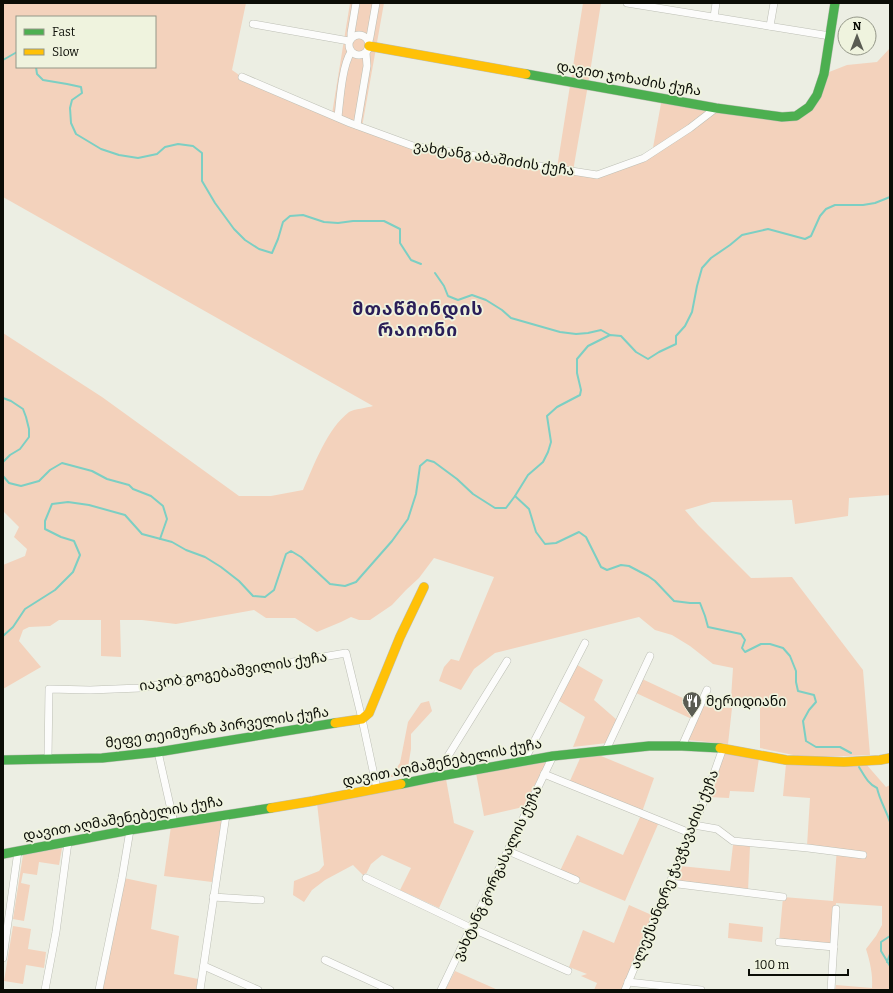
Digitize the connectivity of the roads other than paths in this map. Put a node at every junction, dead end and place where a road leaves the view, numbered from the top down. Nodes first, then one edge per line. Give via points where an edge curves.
1 (356, 3) edge
2 (376, 3) edge
3 (627, 3) edge
4 (716, 3) edge
5 (774, 3) edge
6 (835, 3) edge
7 (654, 5) edge
8 (714, 18) junction
9 (252, 24) dead end
10 (770, 26) junction
11 (830, 36) junction
12 (350, 40) junction
13 (368, 47) junction
14 (351, 52) junction
15 (242, 77) dead end
16 (716, 108) junction
17 (338, 117) junction
18 (357, 125) junction
19 (424, 587) dead end
20 (585, 643) dead end
21 (650, 656) dead end
22 (508, 661) dead end
23 (707, 690) dead end
24 (362, 719) junction
25 (682, 746) junction
26 (723, 748) junction
27 (606, 750) junction
28 (158, 752) junction
29 (553, 756) junction
30 (48, 758) junction
31 (890, 758) edge
32 (3, 760) edge
33 (524, 761) junction
34 (544, 774) junction
35 (435, 777) junction
36 (377, 789) junction
37 (226, 815) junction
38 (174, 823) junction
39 (694, 825) junction
40 (130, 830) junction
41 (690, 833) junction
42 (68, 842) junction
43 (18, 851) junction
44 (508, 851) junction
45 (3, 854) edge
46 (863, 855) dead end
47 (366, 878) dead end
48 (576, 880) dead end
49 (670, 883) junction
50 (213, 897) junction
51 (783, 897) dead end
52 (261, 900) dead end
53 (836, 909) dead end
54 (471, 928) junction
55 (779, 942) dead end
56 (834, 947) junction
57 (3, 958) edge
58 (325, 960) dead end
59 (204, 966) junction
60 (568, 971) dead end
61 (628, 982) junction
62 (45, 990) edge
63 (99, 990) edge
64 (200, 990) edge
65 (258, 990) edge
66 (390, 990) edge
67 (441, 990) edge
68 (625, 990) edge
69 (701, 990) edge
70 (831, 990) edge

1 - 12 street
2 - 13 street
3 - 7 street
4 - 8 street
5 - 10 street
6 - 11 street
7 - 8 street
8 - 10 street
9 - 12 street
10 - 11 street
11 - 16 street, დავით ჯოხაძის ქუჩა via 824,74 817,95 809,107 796,116 782,117
12 - 13 street via 354,36 364,36
12 - 14 street
13 - 14 street via 363,55
13 - 16 street, დავით ჯოხაძის ქუჩა
13 - 18 street
14 - 17 street via 345,66
15 - 17 street, ვახტანგ აბაშიძის ქუჩა
16 - 18 street, ვახტანგ აბაშიძის ქუჩა via 644,158 597,175 413,146
17 - 18 street, ვახტანგ აბაშიძის ქუჩა
19 - 24 street via 369,713
20 - 33 street
21 - 27 street
22 - 35 street
23 - 25 street
24 - 28 street, მეფე თეიმურაზ პირველის ქუჩა
24 - 30 street, იაკობ გოგებაშვილის ქუჩა via 346,653 140,688 49,689
24 - 36 street, იაკობ გოგებაშვილის ქუჩა
25 - 26 street, დავით აღმაშენებელის ქუჩა
25 - 27 street, დავით აღმაშენებელის ქუჩა
26 - 31 street, დავით აღმაშენებელის ქუჩა via 786,760 844,762
26 - 39 street, ალექსანდრე ჭავჭავაძის ქუჩა
27 - 29 street, დავით აღმაშენებელის ქუჩა
28 - 30 street, მეფე თეიმურაზ პირველის ქუჩა via 102,758
28 - 38 street
29 - 33 street, დავით აღმაშენებელის ქუჩა
29 - 34 street, ვახტანგ გორგასალის ქუჩა
30 - 32 street, მეფე თეიმურაზ პირველის ქუჩა
33 - 35 street, დავით აღმაშენებელის ქუჩა
34 - 41 street
34 - 44 street, ვახტანგ გორგასალის ქუჩა
35 - 36 street, დავით აღმაშენებელის ქუჩა
36 - 37 street, დავით აღმაშენებელის ქუჩა
37 - 38 street, დავით აღმაშენებელის ქუჩა
37 - 50 street
38 - 40 street, დავით აღმაშენებელის ქუჩა
39 - 41 street, ალექსანდრე ჭავჭავაძის ქუჩა
39 - 46 street via 717,828 733,841
40 - 42 street, დავით აღმაშენებელის ქუჩა
40 - 63 street
41 - 49 street, ალექსანდრე ჭავჭავაძის ქუჩა
42 - 43 street, დავით აღმაშენებელის ქუჩა
42 - 62 street
43 - 45 street, დავით აღმაშენებელის ქუჩა
43 - 57 street
44 - 48 street
44 - 54 street, ვახტანგ გორგასალის ქუჩა
47 - 54 street
49 - 51 street
49 - 61 street, ალექსანდრე ჭავჭავაძის ქუჩა
50 - 52 street
50 - 59 street
53 - 56 street
54 - 60 street
54 - 67 street, ვახტანგ გორგასალის ქუჩა
55 - 56 street
56 - 70 street
58 - 66 street
59 - 64 street
59 - 65 street
61 - 68 street, ალექსანდრე ჭავჭავაძის ქუჩა
61 - 69 street

